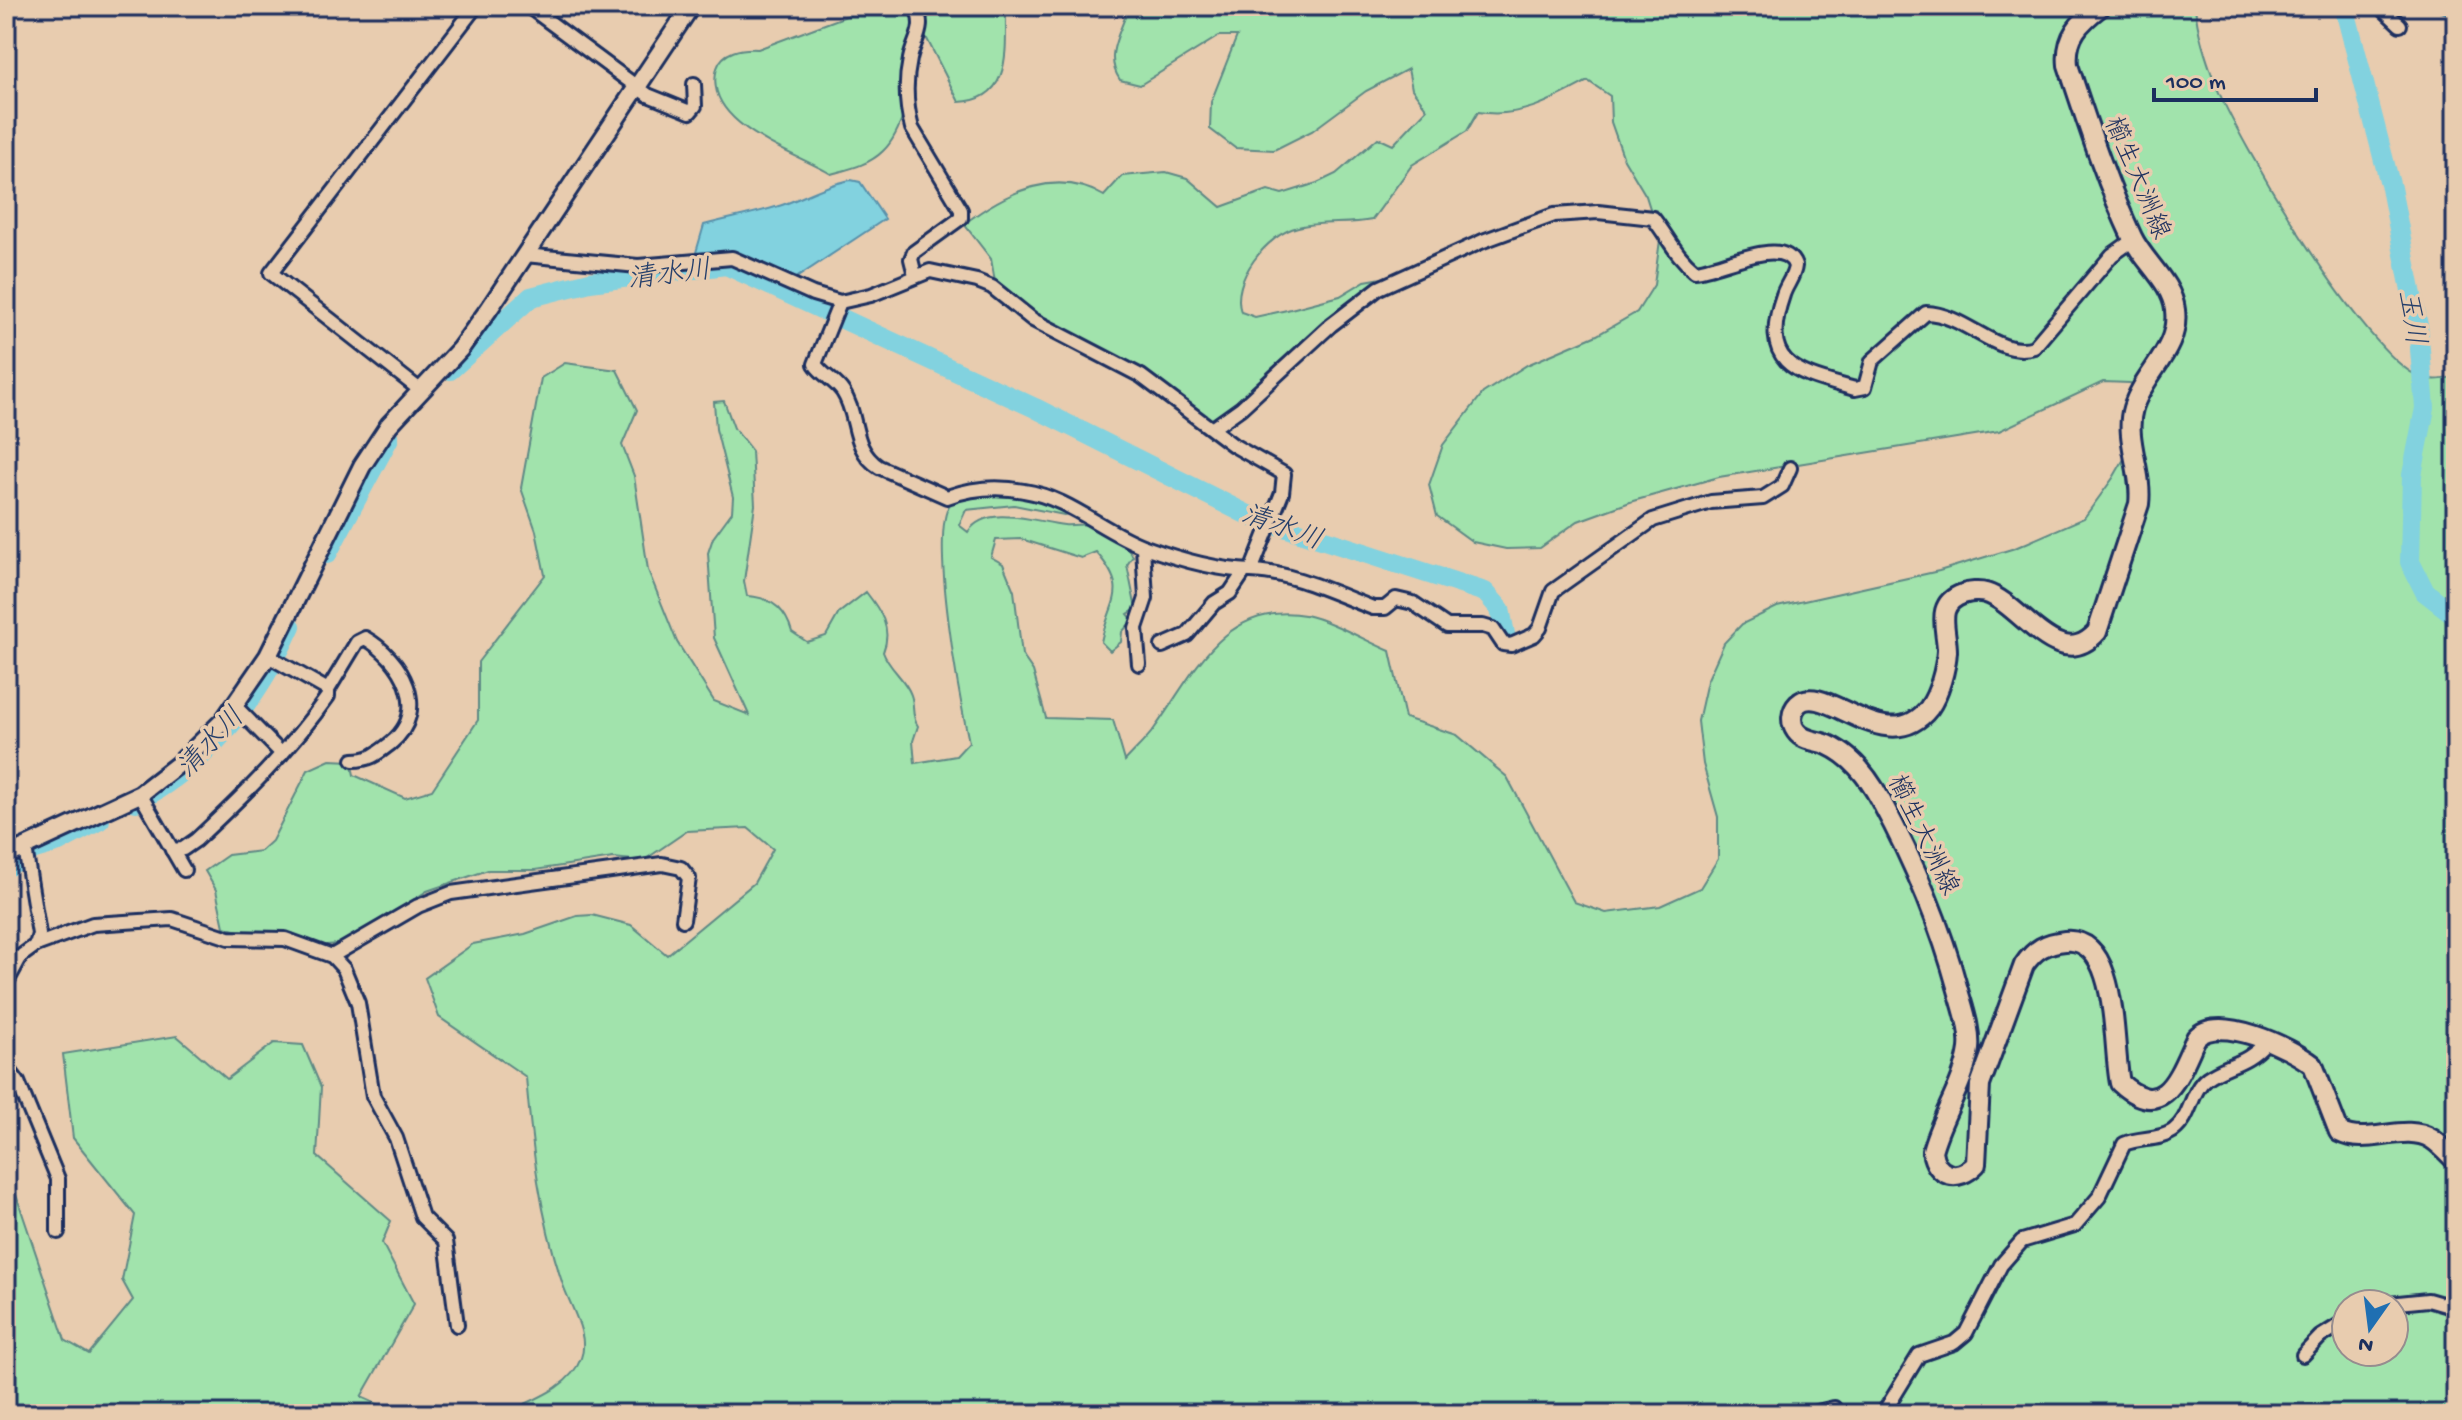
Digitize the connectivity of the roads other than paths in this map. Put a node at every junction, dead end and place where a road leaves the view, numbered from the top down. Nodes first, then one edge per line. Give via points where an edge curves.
1 (476, 6) edge
2 (528, 6) edge
3 (691, 6) edge
4 (915, 6) edge
5 (2101, 6) edge
6 (2380, 6) edge
7 (2400, 25) dead end
8 (694, 84) dead end
9 (636, 86) junction
10 (2133, 240) junction
11 (525, 255) junction
12 (915, 275) junction
13 (840, 302) junction
14 (420, 390) junction
15 (1213, 428) junction
16 (1790, 468) dead end
17 (1143, 547) junction
18 (1248, 571) junction
19 (1162, 646) dead end
20 (268, 656) junction
21 (1139, 664) dead end
22 (328, 690) junction
23 (235, 706) junction
24 (282, 754) junction
25 (353, 760) dead end
26 (140, 794) junction
27 (25, 848) junction
28 (172, 850) junction
29 (6, 856) edge
30 (184, 870) dead end
31 (683, 920) dead end
32 (36, 945) junction
33 (6, 952) edge
34 (21, 956) junction
35 (332, 956) junction
36 (6, 984) edge
37 (2266, 1042) junction
38 (6, 1066) edge
39 (2456, 1161) edge
40 (58, 1232) dead end
41 (2410, 1302) edge
42 (2456, 1308) edge
43 (457, 1325) dead end
44 (2330, 1331) edge
45 (2303, 1355) dead end
46 (1809, 1414) edge
47 (1838, 1414) edge
48 (1883, 1414) edge

1 - 14 street via 271,273
2 - 9 street
3 - 9 street
4 - 12 street via 921,33 909,61 908,115 961,210 961,218 914,252
5 - 10 main road, 櫛生大洲線 via 2072,35 2068,65
6 - 7 street
8 - 9 street via 695,106 690,112
9 - 11 street
10 - 15 street via 2112,255 2034,347 2006,348 1959,319 1926,313 1872,361 1865,387 1855,389 1789,366 1778,352 1782,297 1795,266 1788,254 1761,253 1695,271 1678,258 1653,218 1598,212 1554,215 1379,288
10 - 37 main road, 櫛生大洲線 via 2165,285 2175,306 2176,326 2132,410 2129,430 2142,483 2139,504 2097,632 2080,645 2062,646 1986,592 1969,592 1954,597 1945,609 1947,651 1937,695 1918,719 1901,726 1876,725 1818,699 1804,699 1791,719 1803,738 1841,752 1866,775 1943,931 1970,1045 1932,1151 1942,1173 1956,1177 1976,1164 1980,1085 2024,965 2049,943 2071,941 2100,958 2108,980 2120,1083 2134,1095 2153,1098 2170,1091 2202,1031 2228,1027
11 - 13 street via 638,266 732,258
11 - 14 street via 460,349
12 - 13 street
12 - 15 street via 930,271 992,287 1033,320 1141,376
13 - 17 street via 815,364 843,392 869,460 947,497 993,488 1054,498
14 - 20 street via 362,466
15 - 18 street via 1264,466 1284,474 1282,493
16 - 18 street via 1782,486 1763,498 1711,502 1653,520 1553,591 1540,628 1511,645 1483,626 1447,626 1413,603 1396,599 1385,608 1373,608 1293,580
17 - 18 street
17 - 21 street via 1146,598 1136,633
18 - 19 street via 1187,635
20 - 22 street
20 - 23 street
22 - 24 street
22 - 25 street via 357,642 365,638 382,648 409,691 413,710 407,728 369,760
23 - 24 street
23 - 26 street via 204,741
24 - 28 street via 196,840
26 - 27 street
26 - 28 street
27 - 29 street
27 - 32 street via 39,934
28 - 30 street
31 - 35 street via 689,878 681,868 662,864 451,893
32 - 34 street
32 - 35 street via 93,924 172,919 229,938 285,939
33 - 34 street
34 - 36 street
35 - 43 street via 344,969 358,1003 373,1096 396,1138 422,1217 446,1241
37 - 39 main road, 櫛生大洲線 via 2313,1065 2339,1132 2353,1139 2414,1133 2432,1139
37 - 48 street via 2251,1059 2208,1077 2189,1115 2173,1131 2124,1144 2099,1197 2075,1225 2022,1241 2001,1265 1966,1333 1919,1355
38 - 40 street via 18,1082 58,1179
41 - 42 street via 2428,1300
44 - 45 street
46 - 47 street via 1834,1408

